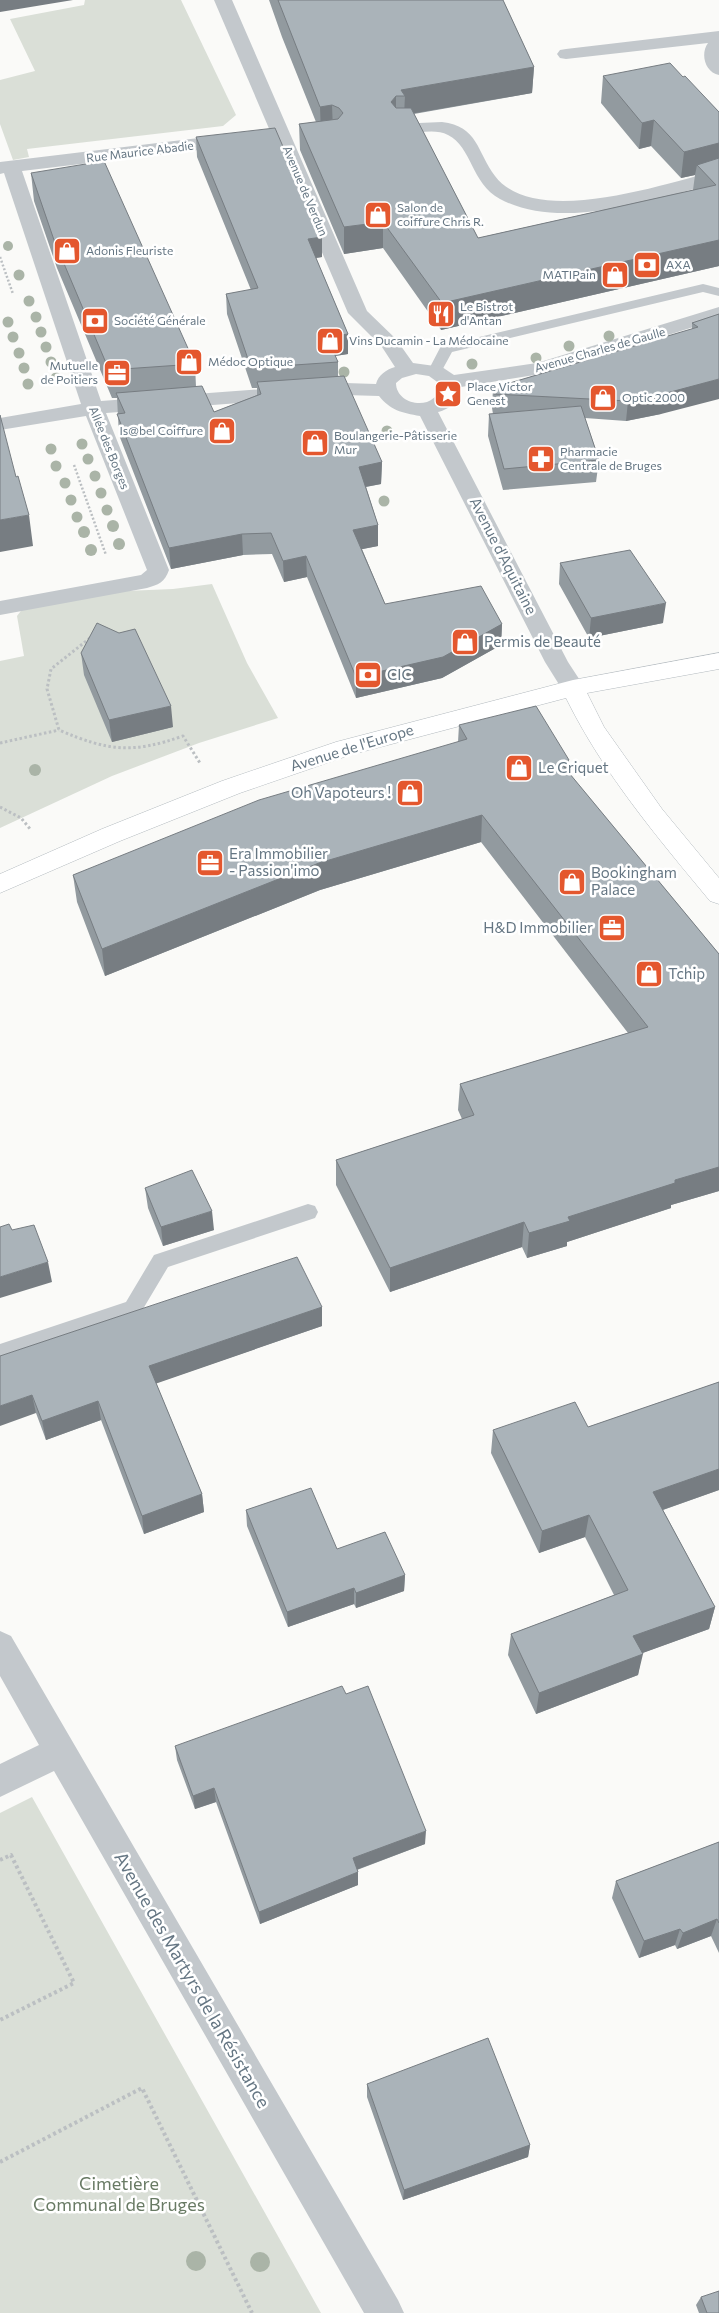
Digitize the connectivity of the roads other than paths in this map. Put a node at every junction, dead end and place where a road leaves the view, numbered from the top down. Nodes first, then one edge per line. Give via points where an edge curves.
1 (224, 0) edge
2 (719, 38) edge
3 (566, 54) dead end
4 (719, 70) edge
5 (402, 128) edge
6 (270, 139) junction
7 (306, 142) edge
8 (5, 168) edge
9 (719, 176) edge
10 (719, 292) edge
11 (719, 313) edge
12 (407, 369) junction
13 (443, 376) junction
14 (384, 390) junction
15 (92, 408) junction
16 (427, 410) junction
17 (0, 424) edge
18 (0, 608) edge
19 (719, 661) edge
20 (573, 688) junction
21 (0, 884) edge
22 (719, 894) edge
23 (308, 1212) dead end
24 (0, 1353) edge
25 (0, 1646) edge
26 (61, 1752) junction
27 (0, 1781) edge
28 (384, 2313) edge

1 - 6 street, Avenue de Verdun
2 - 3 street
2 - 4 street via 714,46 713,62
5 - 9 street via 449,128 466,140 488,180 506,194 531,204 568,207 614,203
6 - 7 street, Rue Maurice Abadie
6 - 8 street, Rue Maurice Abadie
6 - 12 street, Avenue de Verdun via 358,313 389,343
8 - 15 street, Allée des Borges
10 - 13 lane via 703,288 446,349
11 - 13 street, Avenue Charles de Gaulle via 540,369
12 - 13 street via 416,368
12 - 14 street via 389,377
13 - 16 street via 451,394
14 - 15 street via 345,389
14 - 16 street via 392,401 400,405
15 - 17 street
15 - 18 street, Allée des Borges via 158,570 156,576 147,581
16 - 20 street, Avenue d'Aquitaine
19 - 20 main road, Avenue de l'Europe
20 - 21 main road, Avenue de l'Europe via 344,748 231,787
20 - 22 main road, Avenue d'Aquitaine via 594,730 653,815
23 - 24 lane via 161,1261 133,1308
25 - 26 street, Avenue des Martyrs de la Résistance
26 - 27 street
26 - 28 street, Avenue des Martyrs de la Résistance

